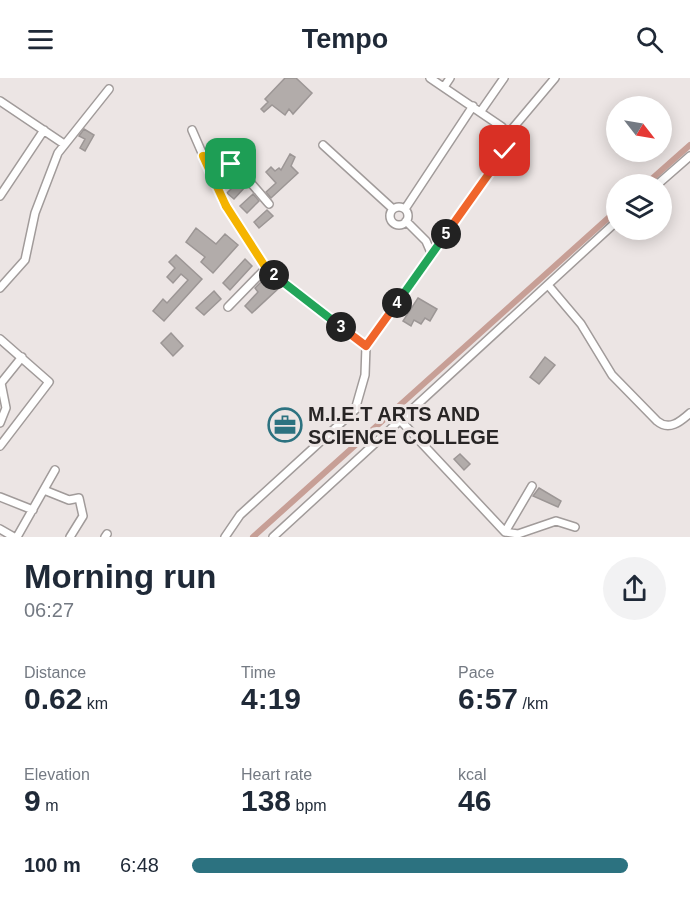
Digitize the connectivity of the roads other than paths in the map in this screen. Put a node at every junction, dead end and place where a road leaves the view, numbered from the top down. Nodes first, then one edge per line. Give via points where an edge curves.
1 (430, 78) edge
2 (450, 78) edge
3 (504, 78) edge
4 (555, 78) edge
5 (444, 87) junction
6 (109, 89) dead end
7 (0, 101) edge
8 (473, 106) junction
9 (481, 111) junction
10 (44, 130) junction
11 (192, 130) dead end
12 (507, 135) junction
13 (63, 144) junction
14 (323, 145) dead end
15 (203, 156) junction
16 (690, 156) edge
17 (669, 174) edge
18 (3, 184) edge
19 (0, 196) edge
20 (269, 204) dead end
21 (393, 209) junction
22 (405, 209) junction
23 (406, 221) junction
24 (606, 231) edge
25 (432, 255) junction
26 (266, 268) junction
27 (548, 285) junction
28 (0, 288) edge
29 (228, 307) dead end
30 (0, 339) edge
31 (366, 346) junction
32 (22, 357) junction
33 (690, 413) edge
34 (400, 420) junction
35 (0, 423) edge
36 (0, 446) edge
37 (55, 470) dead end
38 (532, 486) dead end
39 (44, 490) junction
40 (0, 497) edge
41 (33, 510) junction
42 (575, 527) dead end
43 (534, 528) junction
44 (0, 529) edge
45 (505, 532) junction
46 (16, 537) edge
47 (70, 537) edge
48 (225, 537) edge
49 (273, 537) edge
50 (537, 537) edge

1 - 5 street
2 - 5 street
3 - 9 street
4 - 12 street
5 - 8 street
6 - 13 street
7 - 10 street
8 - 9 street
8 - 22 street
9 - 12 street
10 - 13 street
10 - 18 street
11 - 15 street
12 - 25 street via 505,151
13 - 28 street via 35,213 25,260
14 - 21 street
15 - 20 street via 231,164
15 - 26 street via 223,201
16 - 17 street
18 - 19 street
21 - 22 street
21 - 23 street via 390,216 394,223
22 - 23 street
23 - 25 street via 426,241
24 - 27 street
25 - 31 street
26 - 29 street
26 - 31 street
27 - 33 street via 581,324 612,375 661,425 675,425
27 - 34 street
30 - 32 street
31 - 48 street via 365,375 355,410 240,515
32 - 35 street via 1,383 6,408
32 - 36 street via 49,382
34 - 45 street
34 - 49 street
37 - 39 street
38 - 45 street
39 - 41 street
39 - 47 street via 69,500 80,498 83,516
40 - 41 street
41 - 46 street
42 - 43 street via 556,520
43 - 45 street via 518,534
43 - 50 street
44 - 46 street

